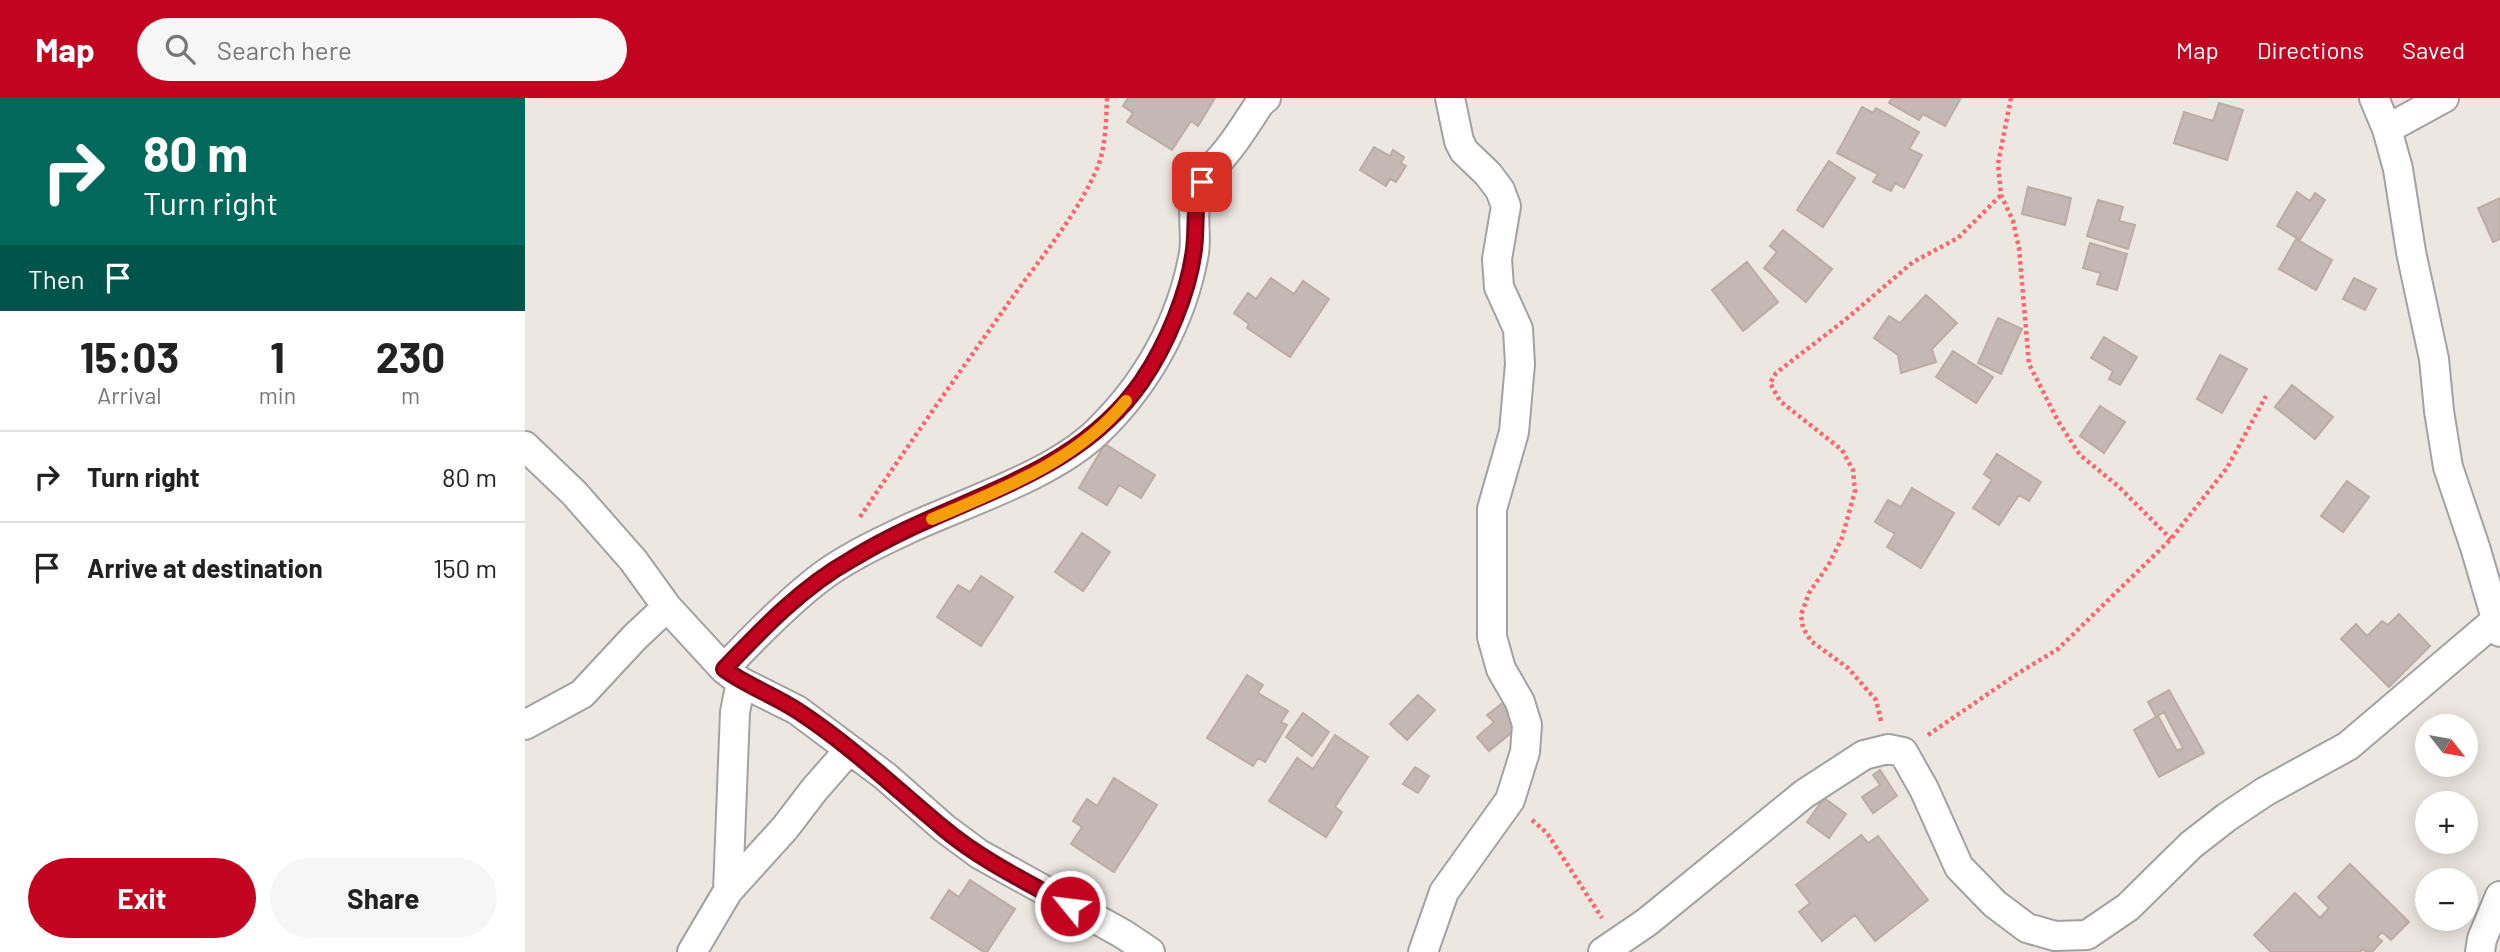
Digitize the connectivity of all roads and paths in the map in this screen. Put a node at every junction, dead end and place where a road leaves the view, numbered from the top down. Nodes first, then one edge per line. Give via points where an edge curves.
1 (1107, 98) edge
2 (1266, 98) edge
3 (1450, 98) edge
4 (2011, 98) edge
5 (2374, 98) edge
6 (2444, 98) edge
7 (2387, 129) junction
8 (2001, 195) junction
9 (2266, 396) dead end
10 (525, 446) edge
11 (853, 527) dead end
12 (2171, 538) junction
13 (667, 607) junction
14 (2498, 627) edge
15 (732, 675) junction
16 (525, 725) edge
17 (849, 750) junction
18 (1896, 750) junction
19 (1510, 800) junction
20 (727, 891) junction
21 (2500, 896) edge
22 (1610, 947) edge
23 (692, 952) edge
24 (1150, 952) edge
25 (1423, 952) edge
26 (2480, 952) edge

1 - 11 path via 1097,169 1084,195
2 - 15 street via 1202,182 1196,196 1195,248 1187,289 1158,355 1120,408 1095,434 1039,470 907,529 818,579 768,622
3 - 19 street via 1459,142 1500,190 1506,206 1497,259 1499,287 1518,329 1514,432 1492,509 1492,637 1527,725 1525,752
4 - 8 path via 1998,164
5 - 7 street
6 - 7 street
7 - 14 street via 2434,359 2448,467
8 - 12 path via 2019,248 2029,364 2080,454
8 - 18 path via 1958,238 1913,262 1776,373 1770,383 1780,401 1842,450 1853,470 1855,491 1842,538 1801,615 1811,641 1848,668 1876,700
9 - 12 path via 2227,468
10 - 13 street via 574,493
12 - 18 path via 2058,649
13 - 15 street
13 - 16 street via 582,694
14 - 18 street via 2348,746 2227,817 2181,853 2128,907 2087,935 2055,936 2027,928 1996,904 1959,867 1924,789
15 - 17 street via 797,710
15 - 20 street via 735,712
17 - 20 street
17 - 24 street via 979,855
18 - 22 street via 1864,755 1804,794 1669,906
19 - 22 path via 1547,833
19 - 25 street via 1444,892
20 - 23 street
21 - 26 street

